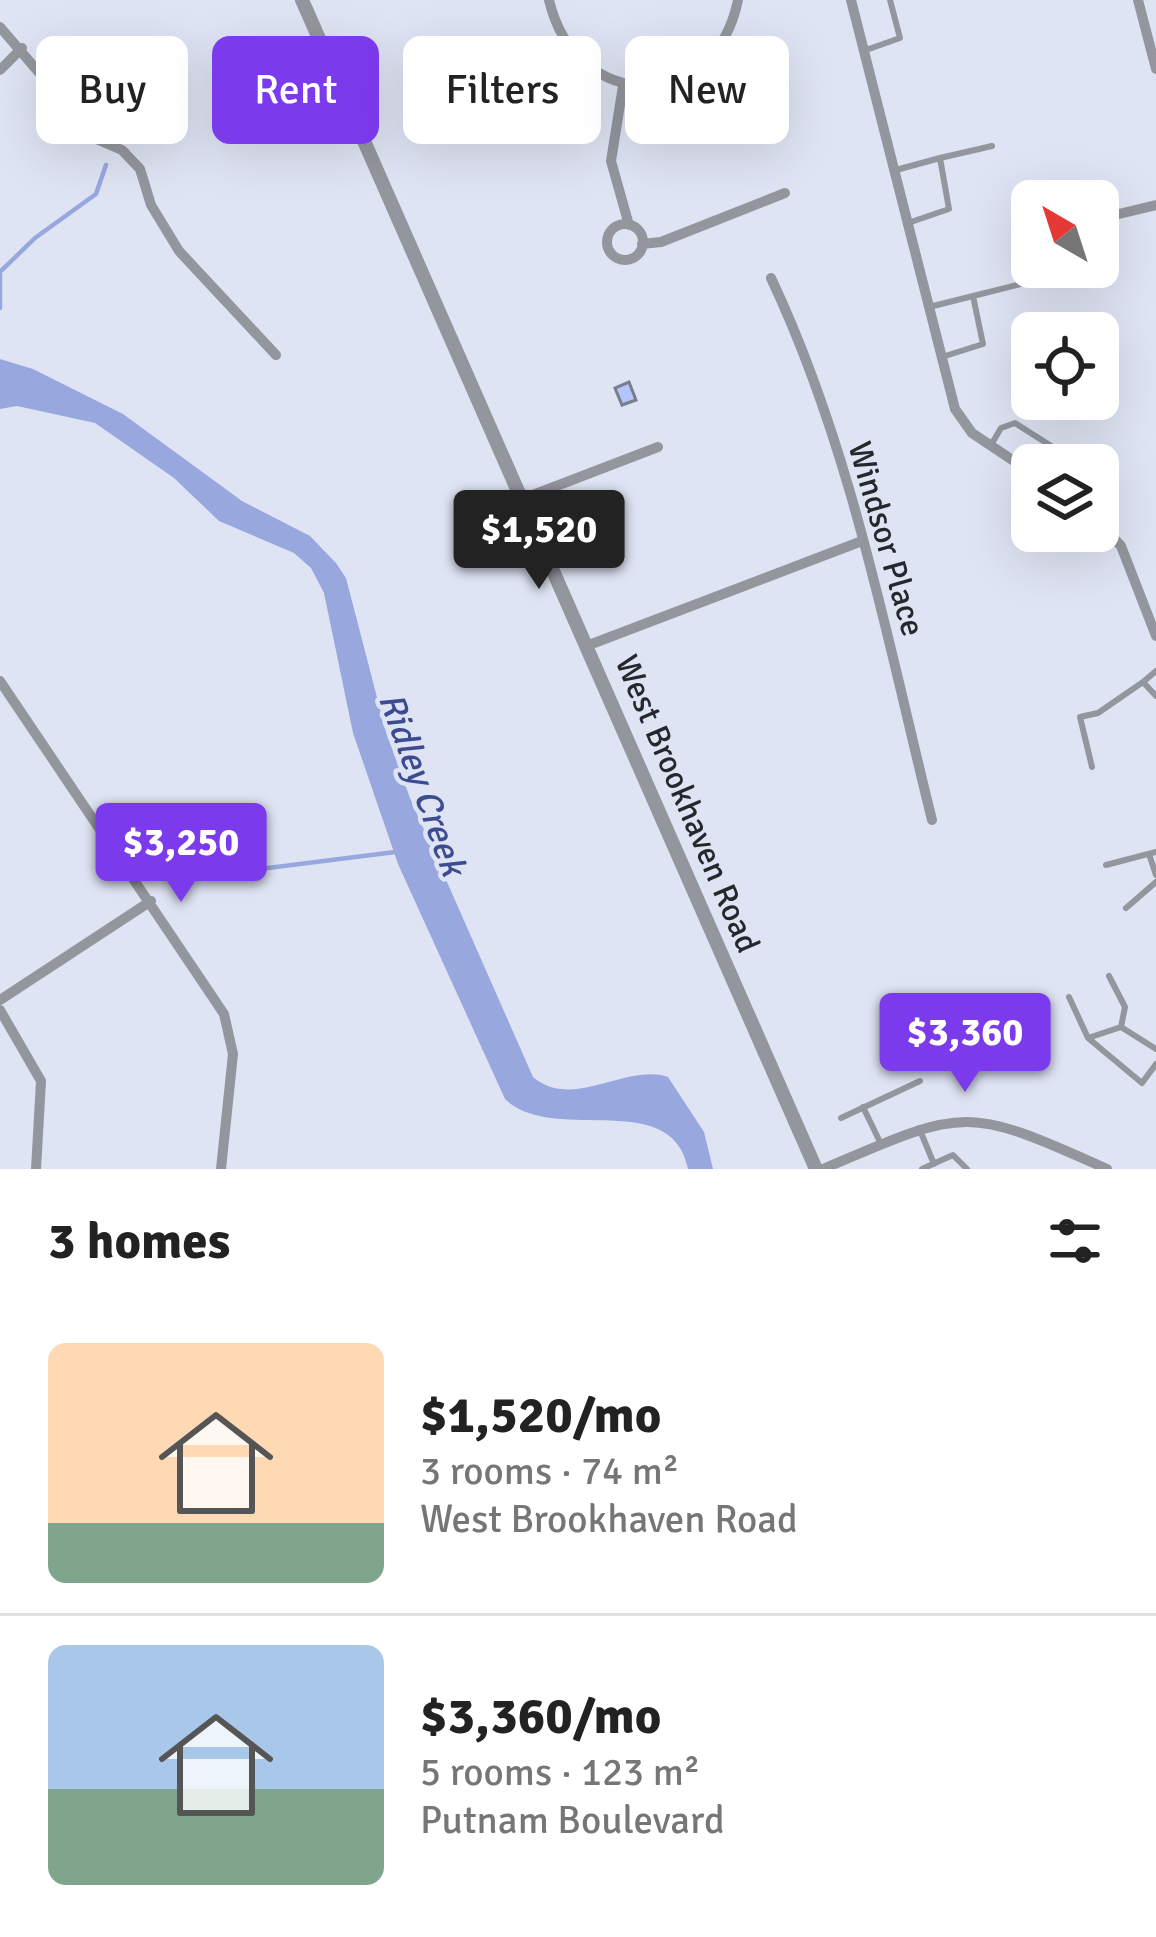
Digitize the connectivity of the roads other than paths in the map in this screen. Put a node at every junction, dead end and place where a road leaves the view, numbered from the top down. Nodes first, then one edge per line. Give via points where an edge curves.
1 (302, 0) edge
2 (549, 0) edge
3 (738, 0) edge
4 (851, 0) edge
5 (890, 0) edge
6 (1138, 0) edge
7 (0, 27) edge
8 (22, 48) junction
9 (866, 50) junction
10 (1156, 69) edge
11 (0, 70) edge
12 (623, 86) junction
13 (992, 146) dead end
14 (940, 158) junction
15 (896, 170) junction
16 (785, 193) dead end
17 (1156, 205) edge
18 (1119, 214) edge
19 (908, 223) junction
20 (629, 225) junction
21 (642, 244) junction
22 (771, 278) dead end
23 (1011, 287) edge
24 (973, 296) junction
25 (929, 307) junction
26 (276, 356) dead end
27 (941, 357) junction
28 (1048, 444) edge
29 (991, 445) junction
30 (658, 447) dead end
31 (1011, 459) edge
32 (525, 498) junction
33 (862, 541) junction
34 (1119, 545) edge
35 (1156, 636) edge
36 (589, 645) junction
37 (1156, 671) edge
38 (0, 681) edge
39 (1143, 682) junction
40 (1156, 696) edge
41 (1092, 767) dead end
42 (932, 820) dead end
43 (1153, 855) edge
44 (1106, 865) dead end
45 (1156, 879) edge
46 (151, 901) junction
47 (1126, 908) dead end
48 (1109, 976) dead end
49 (1069, 997) dead end
50 (0, 1000) edge
51 (0, 1010) edge
52 (1121, 1028) junction
53 (1088, 1038) junction
54 (1156, 1049) edge
55 (1156, 1064) edge
56 (920, 1081) dead end
57 (863, 1107) junction
58 (841, 1118) dead end
59 (919, 1128) junction
60 (880, 1144) junction
61 (934, 1164) junction
62 (36, 1169) edge
63 (221, 1169) edge
64 (819, 1169) edge
65 (922, 1169) edge
66 (967, 1169) edge
67 (1107, 1169) edge

1 - 32 street, West Brookhaven Road
2 - 12 street via 575,56
3 - 12 street via 726,37 696,69 665,83
4 - 9 street
5 - 9 lane via 900,38
6 - 10 street
7 - 8 street
8 - 11 street
8 - 26 street via 96,139 140,169 179,251
9 - 15 street
12 - 20 street via 611,160
13 - 14 lane
14 - 15 lane
14 - 19 lane via 950,209
15 - 19 street
16 - 21 street
17 - 18 street
19 - 25 street
20 - 21 street
20 - 21 street via 612,230 610,251 629,259
22 - 33 street, Windsor Place via 799,338
23 - 24 lane
24 - 25 lane
24 - 27 lane via 983,344
25 - 27 street
27 - 29 street via 955,409
28 - 29 lane via 1016,423 1001,428
29 - 31 street
30 - 32 street
32 - 36 street, West Brookhaven Road
33 - 36 street
33 - 42 street, Windsor Place
34 - 35 street
36 - 64 street, West Brookhaven Road
37 - 39 lane
38 - 46 street
39 - 40 lane
39 - 41 lane via 1079,717
43 - 44 lane
43 - 45 lane
45 - 47 lane
46 - 50 street
46 - 63 street via 230,1027
48 - 52 lane via 1125,1007
49 - 53 lane
51 - 62 street via 41,1081
52 - 53 lane
52 - 54 lane
53 - 55 lane via 1142,1083
56 - 57 lane
57 - 58 lane
57 - 60 lane
59 - 60 street
59 - 61 lane
59 - 67 street via 962,1118 1007,1124
60 - 64 street
61 - 65 lane
61 - 66 lane via 953,1155

